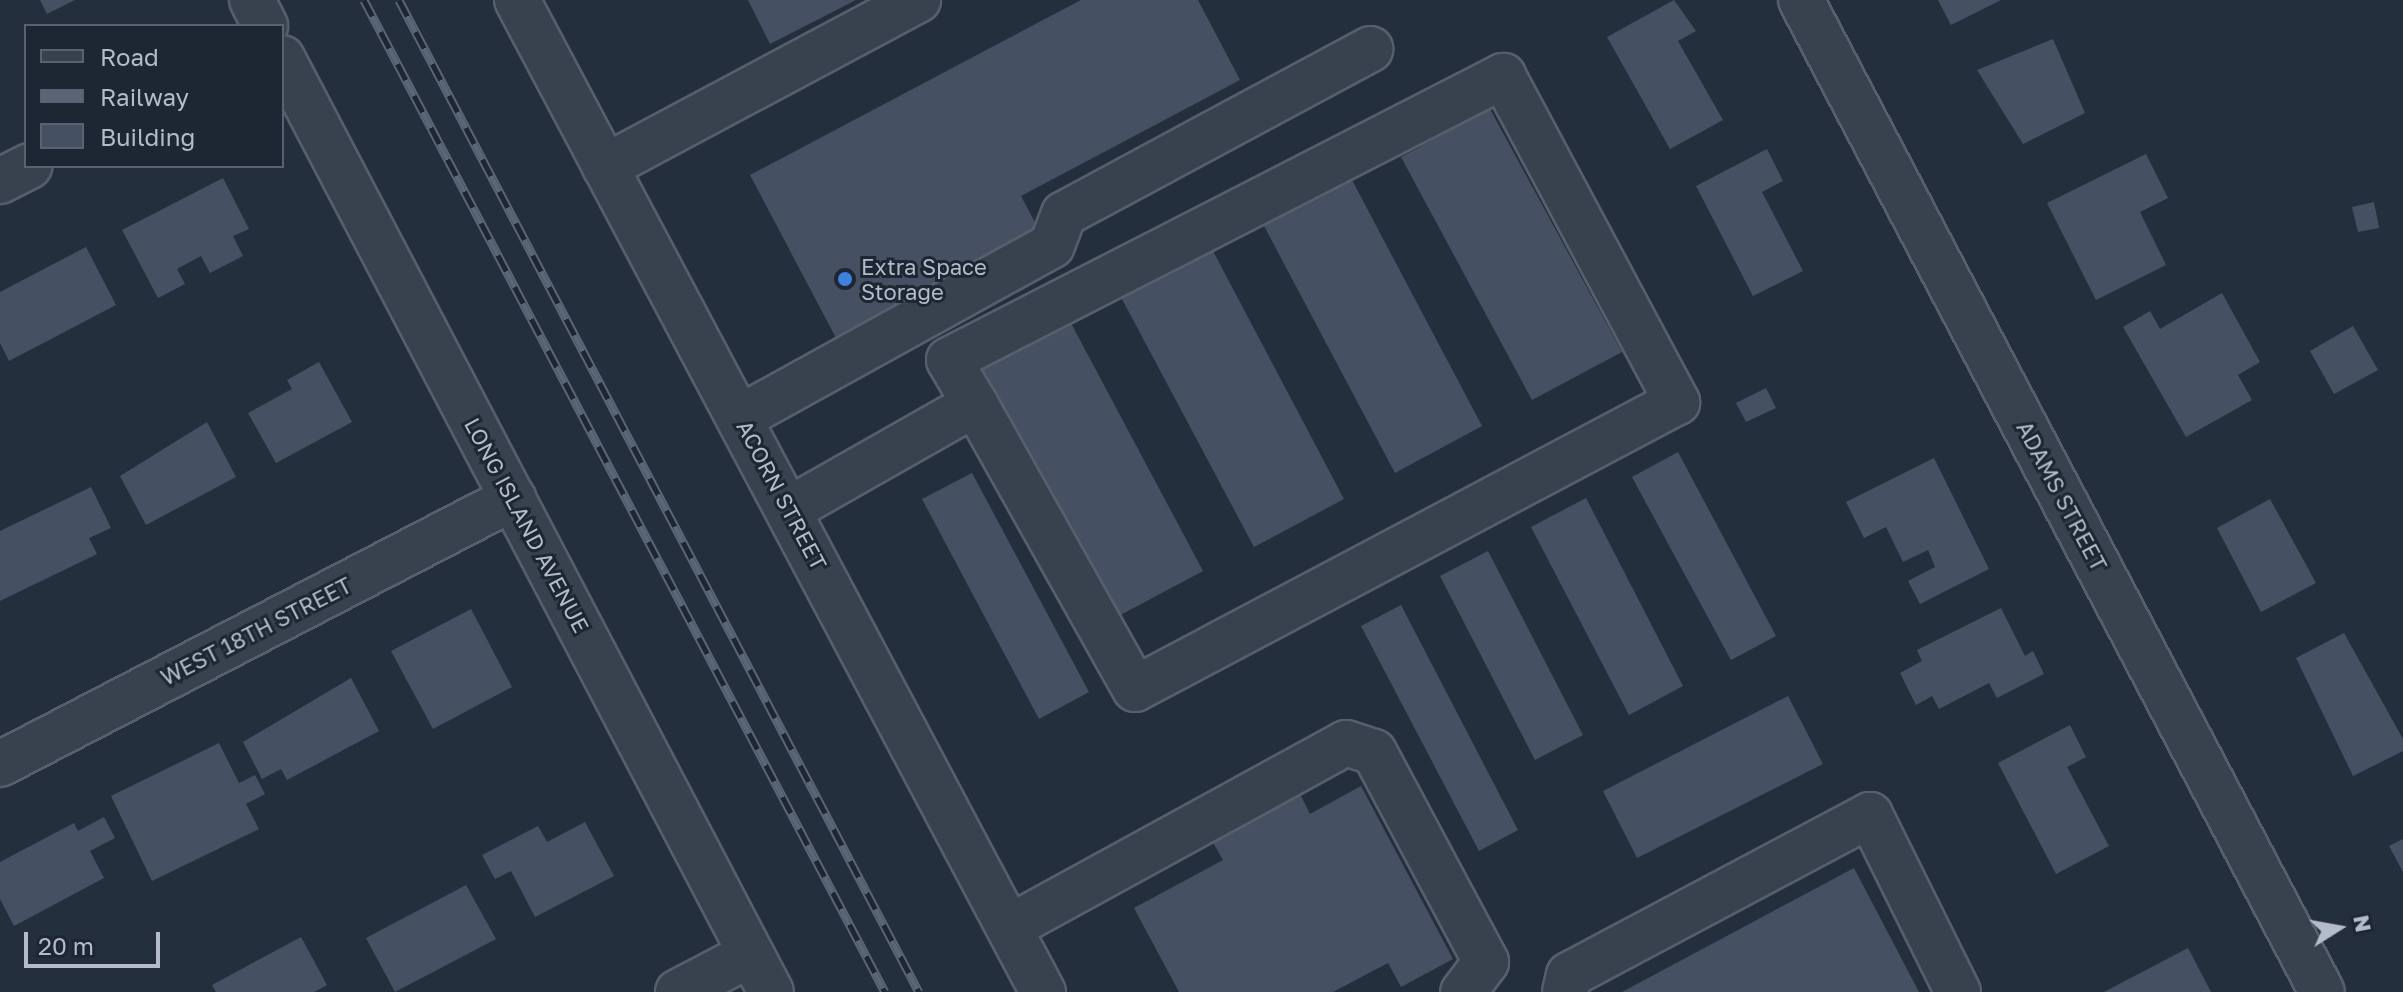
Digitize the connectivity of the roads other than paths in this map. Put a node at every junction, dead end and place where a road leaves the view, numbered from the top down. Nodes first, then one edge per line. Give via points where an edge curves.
1 (252, 0) edge
2 (517, 0) edge
3 (918, 0) edge
4 (1801, 0) edge
5 (264, 24) edge
6 (1370, 49) dead end
7 (284, 62) edge
8 (605, 167) junction
9 (25, 168) edge
10 (0, 181) edge
11 (975, 404) junction
12 (741, 417) junction
13 (513, 498) junction
14 (790, 509) junction
15 (0, 764) edge
16 (1010, 927) junction
17 (751, 954) junction
18 (678, 992) edge
19 (771, 992) edge
20 (1043, 992) edge
21 (1463, 992) edge
22 (1565, 992) edge
23 (1958, 992) edge
24 (2322, 992) edge

1 - 5 street
2 - 8 street, ACORN STREET
3 - 8 street
4 - 24 street, ADAMS STREET
6 - 12 street via 1064,214 1052,245
7 - 13 street, LONG ISLAND AVENUE
8 - 12 street, ACORN STREET
9 - 10 street
11 - 11 street via 949,360 1503,76 1677,402 1135,689
11 - 14 street
12 - 14 street, ACORN STREET
13 - 15 street, WEST 18TH STREET
13 - 17 street, LONG ISLAND AVENUE
14 - 16 street, ACORN STREET
16 - 20 street, ACORN STREET
16 - 21 street via 1346,743 1374,752 1486,962
17 - 18 street
17 - 19 street, LONG ISLAND AVENUE
22 - 23 street via 1569,975 1870,815

